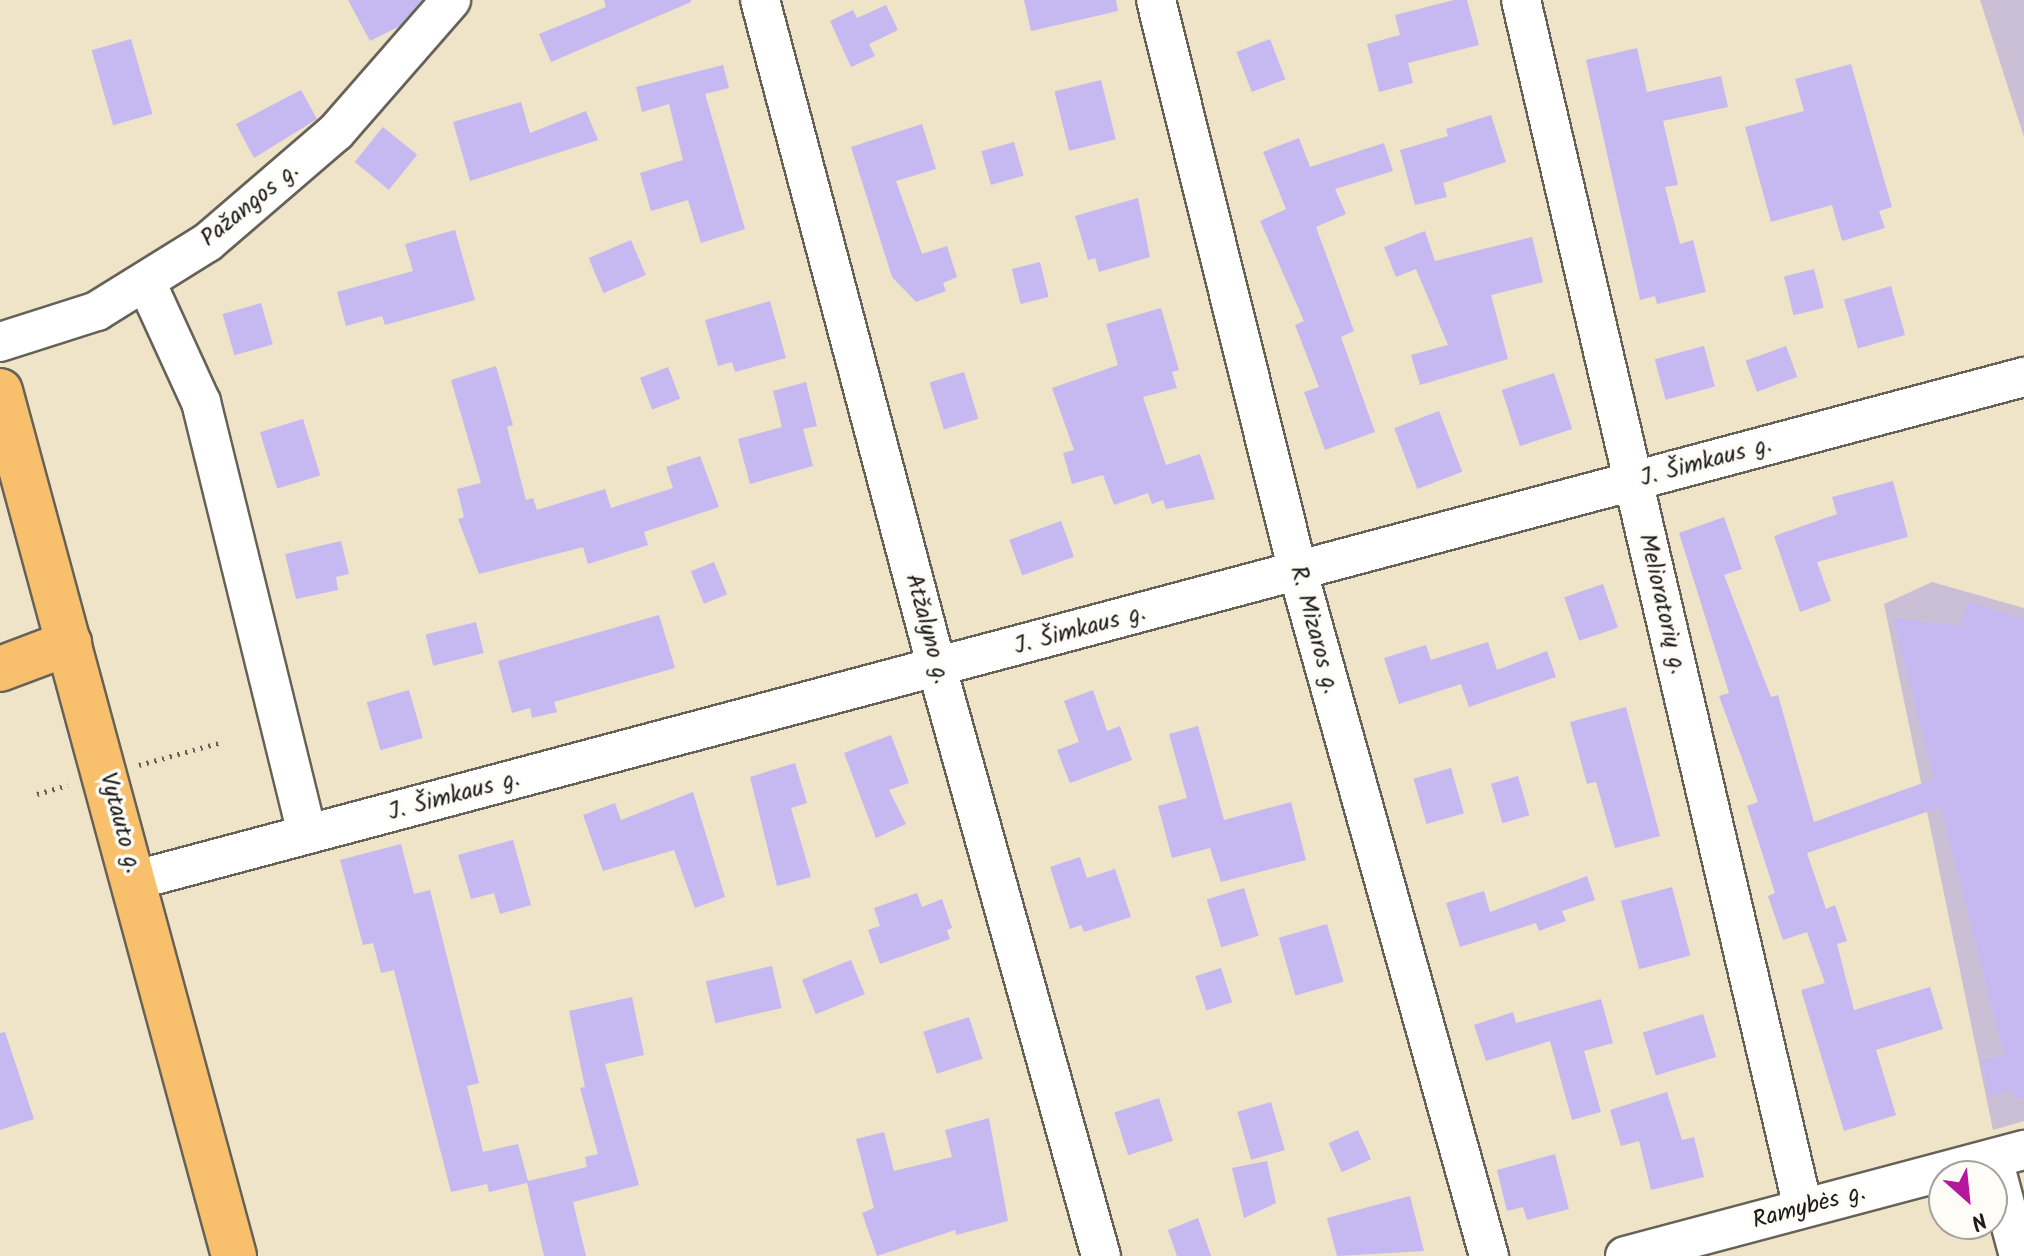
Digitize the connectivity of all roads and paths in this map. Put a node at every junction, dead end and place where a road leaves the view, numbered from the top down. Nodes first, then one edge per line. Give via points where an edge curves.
1 (451, 0) edge
2 (760, 0) edge
3 (1156, 0) edge
4 (1521, 0) edge
5 (146, 282) junction
6 (0, 342) edge
7 (2024, 377) edge
8 (0, 391) edge
9 (1633, 482) junction
10 (1298, 572) junction
11 (69, 643) junction
12 (937, 668) junction
13 (0, 669) edge
14 (307, 834) junction
15 (136, 880) junction
16 (2008, 1155) edge
17 (1803, 1208) junction
18 (234, 1256) edge
19 (1101, 1256) edge
20 (1489, 1256) edge
21 (1629, 1256) edge
22 (2019, 1256) edge

1 - 5 street, Pažangos g. via 336,132 208,242
2 - 12 street, Atžalyno g.
3 - 10 street, R. Mizaros g.
4 - 9 street, Melioratorių g.
5 - 6 street, Pažangos g. via 80,319
5 - 14 street via 201,402
7 - 9 street, J. Šimkaus g.
8 - 11 main road, Vytauto g.
9 - 10 street, J. Šimkaus g.
9 - 17 street, Melioratorių g.
10 - 12 street, J. Šimkaus g.
10 - 20 street, R. Mizaros g.
11 - 13 main road
11 - 15 main road, Vytauto g.
12 - 14 street, J. Šimkaus g.
12 - 19 street, Atžalyno g.
14 - 15 street, J. Šimkaus g.
15 - 18 main road, Vytauto g.
16 - 17 street, Ramybės g.
16 - 22 street, Ramybės g.
17 - 21 street, Ramybės g.

